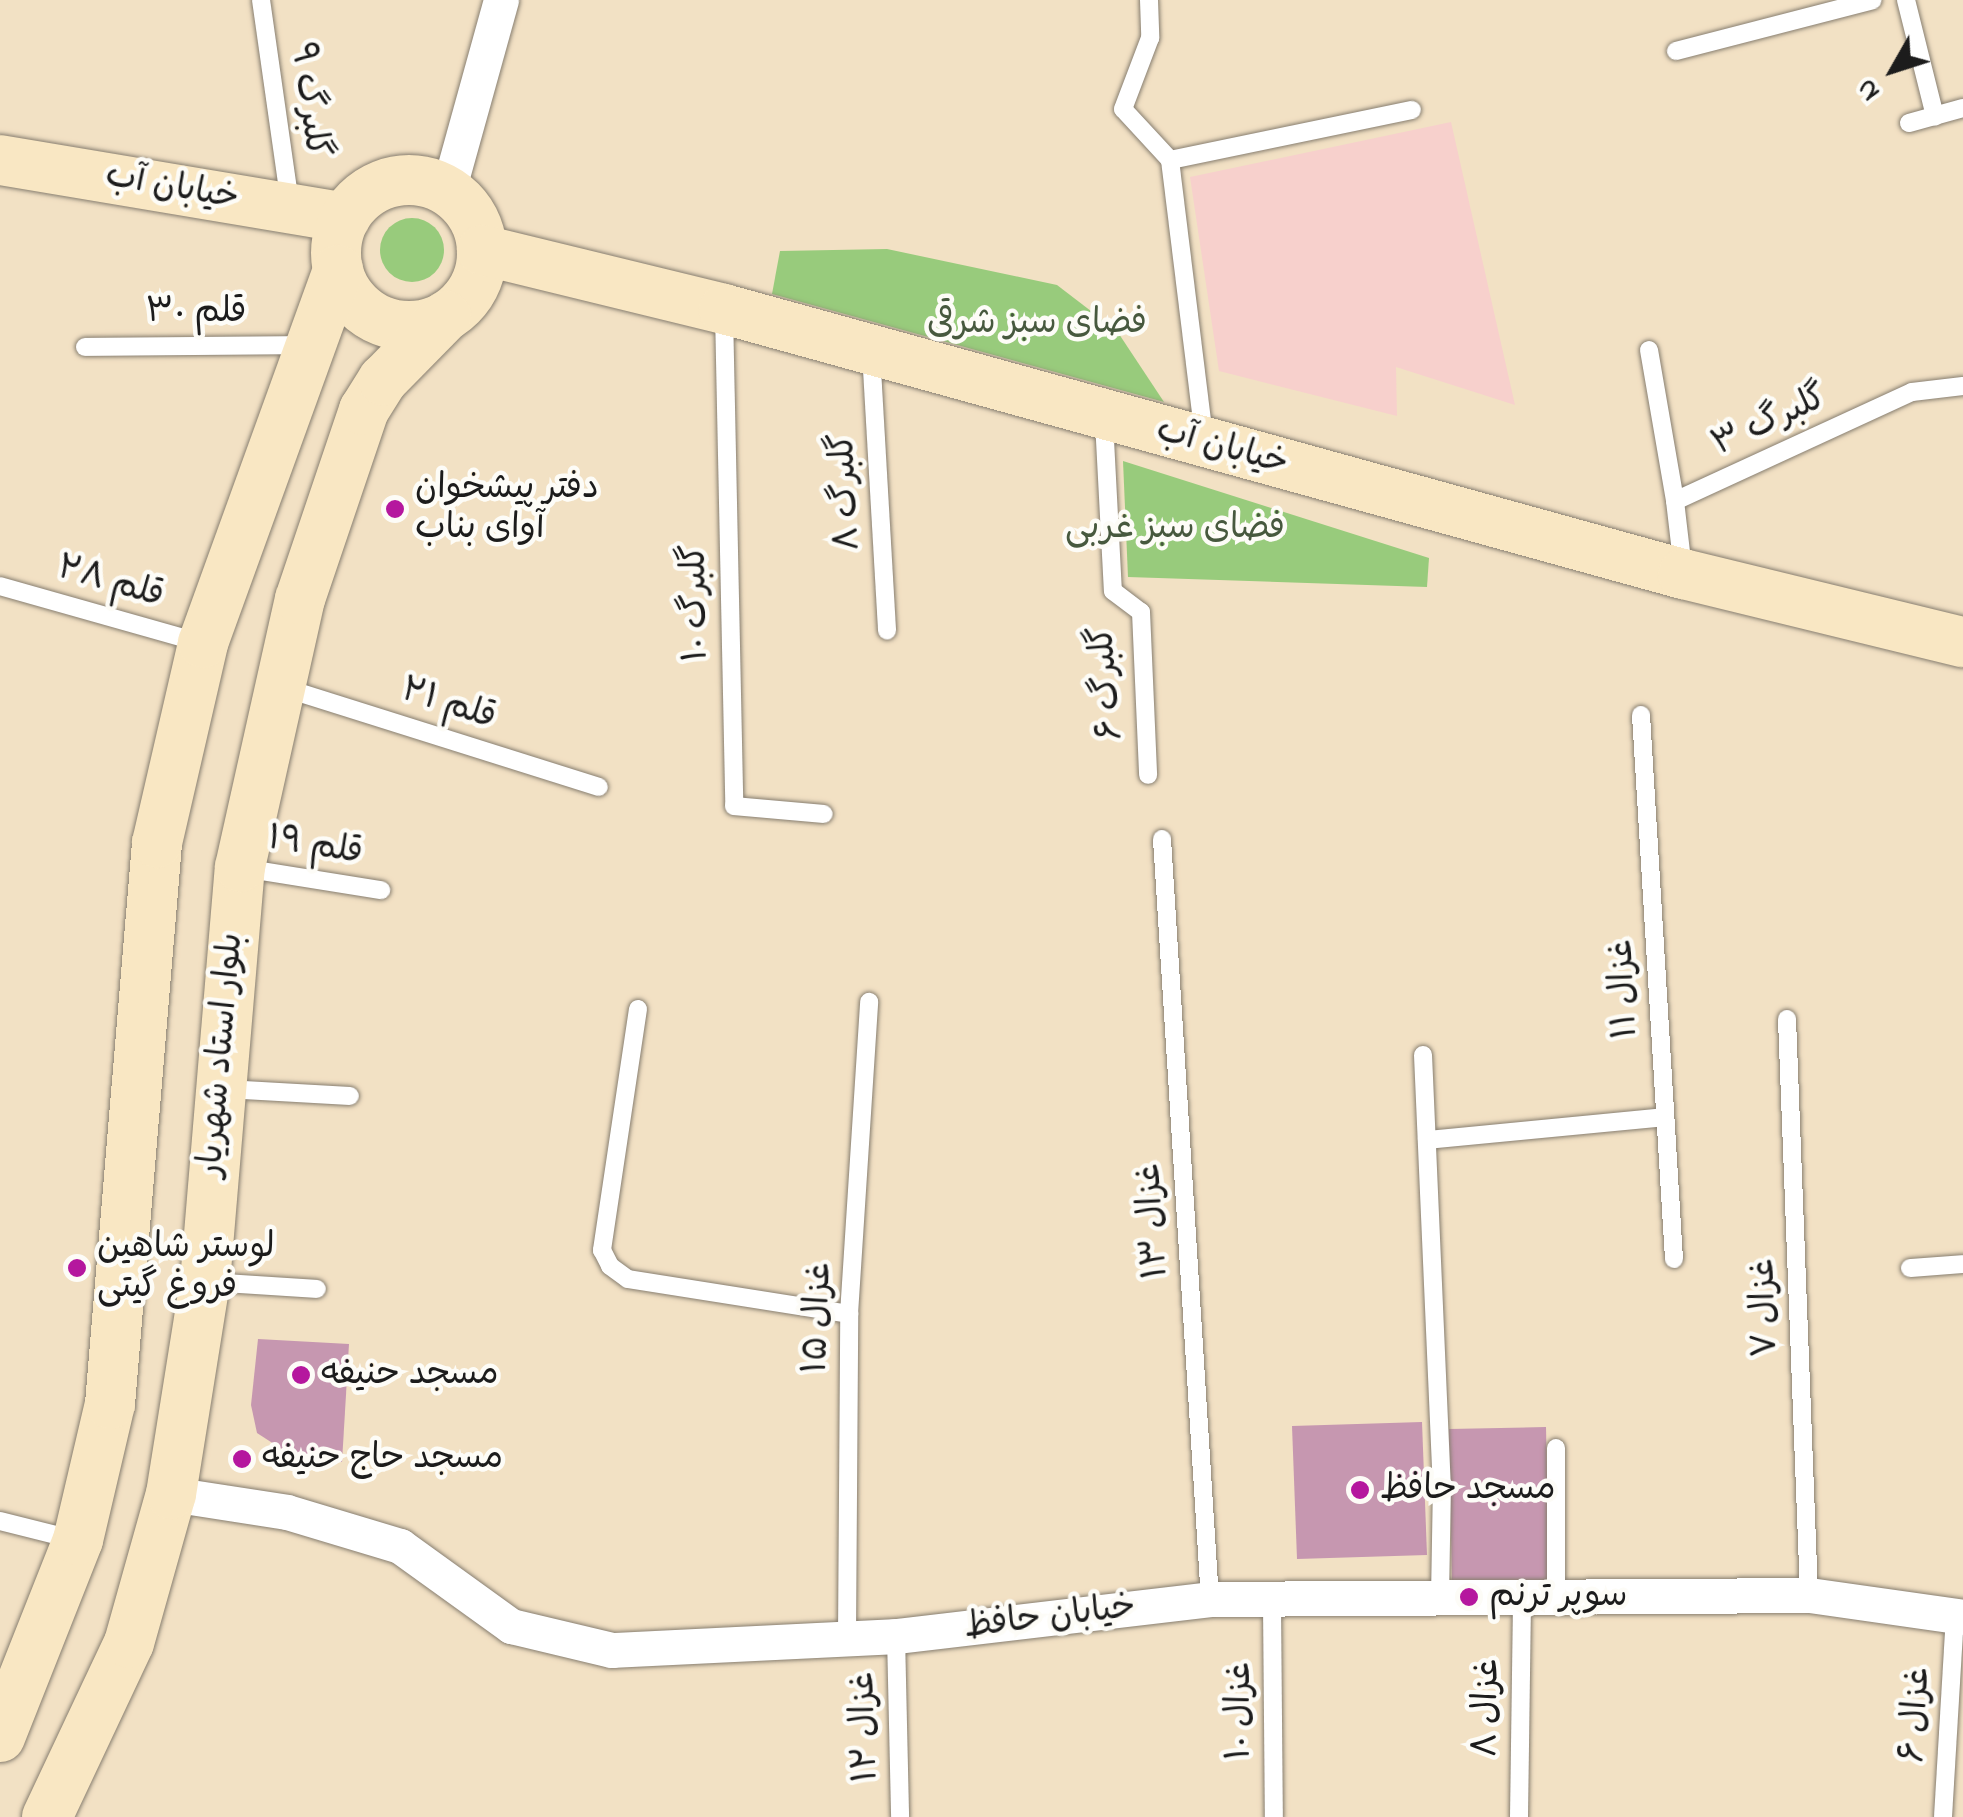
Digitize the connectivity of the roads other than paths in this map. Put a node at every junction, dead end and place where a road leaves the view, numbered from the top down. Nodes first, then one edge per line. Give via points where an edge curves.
1 (262, 0) edge
2 (500, 0) edge
3 (1148, 0) edge
4 (1873, 0) edge
5 (1906, 0) edge
6 (1676, 51) dead end
7 (1963, 108) edge
8 (1412, 110) dead end
9 (1935, 116) junction
10 (1909, 123) dead end
11 (0, 160) edge
12 (1170, 160) junction
13 (448, 191) junction
14 (290, 208) junction
15 (345, 218) junction
16 (482, 250) junction
17 (338, 270) junction
18 (724, 309) junction
19 (446, 316) junction
20 (307, 345) junction
21 (85, 347) dead end
22 (871, 350) junction
23 (1649, 350) dead end
24 (1963, 386) edge
25 (1104, 416) junction
26 (1204, 442) junction
27 (1676, 501) junction
28 (1683, 574) junction
29 (0, 586) edge
30 (887, 631) dead end
31 (203, 643) junction
32 (1962, 646) edge
33 (278, 685) junction
34 (1641, 715) dead end
35 (1148, 775) dead end
36 (599, 787) dead end
37 (824, 814) dead end
38 (1162, 839) dead end
39 (240, 867) junction
40 (381, 890) dead end
41 (870, 1002) dead end
42 (638, 1009) dead end
43 (1787, 1019) dead end
44 (1424, 1054) dead end
45 (216, 1088) junction
46 (350, 1096) dead end
47 (1666, 1117) junction
48 (1427, 1140) junction
49 (1674, 1259) dead end
50 (1963, 1264) edge
51 (1910, 1268) dead end
52 (205, 1282) junction
53 (317, 1288) dead end
54 (849, 1314) junction
55 (1556, 1448) dead end
56 (92, 1488) junction
57 (171, 1494) junction
58 (0, 1522) edge
59 (78, 1540) junction
60 (1810, 1595) junction
61 (1440, 1599) junction
62 (1210, 1600) junction
63 (1539, 1600) junction
64 (1272, 1604) junction
65 (1959, 1617) edge
66 (896, 1636) junction
67 (847, 1638) junction
68 (0, 1737) edge
69 (47, 1817) edge
70 (900, 1817) edge
71 (1274, 1817) edge
72 (1519, 1817) edge
73 (1943, 1817) edge

1 - 14 lane, گلبرگ ۹
2 - 13 street
3 - 12 lane via 1150,38 1123,109
4 - 6 lane
5 - 9 lane
7 - 9 lane
8 - 12 lane
9 - 10 lane
11 - 14 main road, خیابان آب
12 - 26 lane
13 - 15 main road via 426,182 379,186
13 - 16 main road via 472,217
14 - 15 main road, خیابان آب
15 - 17 main road
16 - 18 main road, خیابان آب
16 - 19 main road via 474,288
17 - 19 main road via 346,291 380,320 425,324
17 - 20 main road
18 - 22 main road, خیابان آب
18 - 37 lane, گلبرگ ۱۰ via 734,806
19 - 33 main road, بلوار استاد شهریار via 383,380 364,410
20 - 21 lane, قلم ۳۰
20 - 31 main road
22 - 25 main road, خیابان آب
22 - 30 lane, گلبرگ ۸
23 - 27 lane
24 - 27 lane, گلبرگ ۳ via 1912,392
25 - 26 main road, خیابان آب
25 - 35 lane, گلبرگ ۶ via 1113,592 1142,612
26 - 28 main road, خیابان آب
27 - 28 lane
28 - 32 main road, خیابان آب
29 - 31 lane, قلم ۲۸
31 - 56 main road via 157,843 112,1385
33 - 36 lane, قلم ۲۱
33 - 39 main road, بلوار استاد شهریار
34 - 47 lane, غزال ۱۱
38 - 62 lane, غزال ۱۳
39 - 40 lane, قلم ۱۹
39 - 45 main road, بلوار استاد شهریار
41 - 54 lane, غزال ۱۵
42 - 54 lane via 602,1250 610,1266 628,1279
43 - 60 lane, غزال ۷
44 - 48 lane
45 - 46 lane
45 - 52 main road, بلوار استاد شهریار
47 - 48 lane
47 - 49 lane, غزال ۱۱
48 - 61 lane via 1442,1483
50 - 51 lane
52 - 53 lane
52 - 57 main road, بلوار استاد شهریار
54 - 67 lane, غزال ۱۵
55 - 63 lane, غزال ۸
56 - 57 main road
56 - 59 main road
57 - 67 street, خیابان حافظ via 287,1512 400,1546 511,1626 612,1650
57 - 69 main road, بلوار استاد شهریار via 129,1643
58 - 59 lane
59 - 68 main road
60 - 63 street, خیابان حافظ
60 - 65 street, خیابان حافظ
61 - 63 street, خیابان حافظ
61 - 64 street, خیابان حافظ
62 - 64 street, خیابان حافظ
62 - 66 street, خیابان حافظ
63 - 72 lane, غزال ۸
64 - 71 lane, غزال ۱۰
65 - 73 lane, غزال ۶
66 - 67 street, خیابان حافظ
66 - 70 lane, غزال ۱۲

